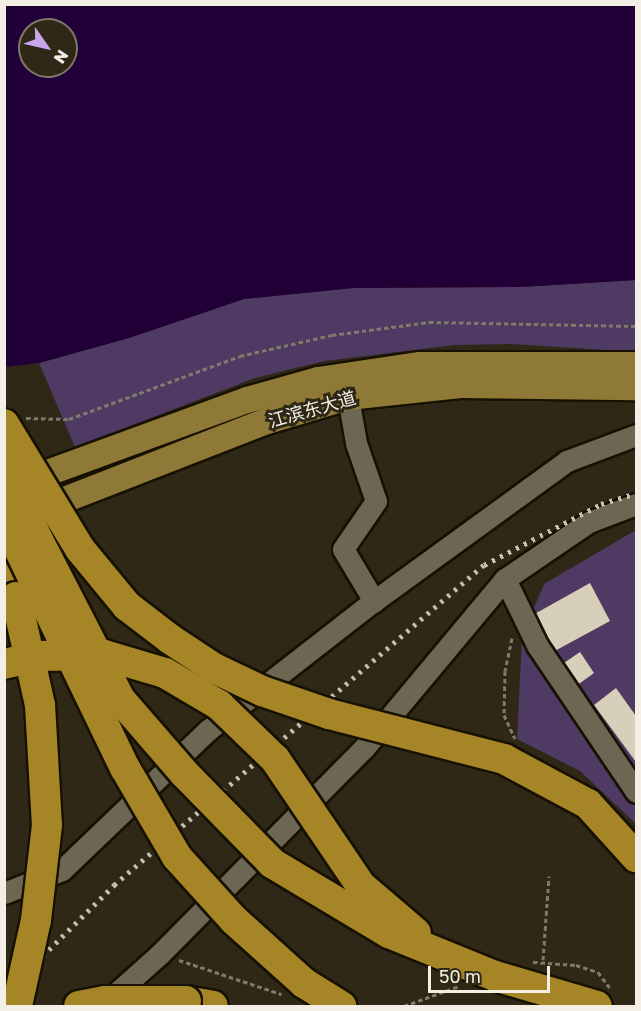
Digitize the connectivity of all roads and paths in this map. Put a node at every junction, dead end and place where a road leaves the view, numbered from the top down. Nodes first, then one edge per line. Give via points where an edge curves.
1 (636, 326) edge
2 (636, 365) edge
3 (636, 387) edge
4 (348, 397) junction
5 (10, 421) edge
6 (636, 435) edge
7 (4, 464) edge
8 (4, 488) edge
9 (636, 504) edge
10 (4, 518) edge
11 (4, 523) edge
12 (4, 562) edge
13 (506, 579) junction
14 (374, 601) junction
15 (519, 606) junction
16 (4, 664) edge
17 (518, 745) dead end
18 (634, 782) edge
19 (636, 858) edge
20 (549, 876) dead end
21 (4, 893) edge
22 (160, 954) junction
23 (543, 960) dead end
24 (495, 976) junction
25 (284, 995) dead end
26 (16, 1006) edge
27 (79, 1006) edge
28 (102, 1006) edge
29 (213, 1006) edge
30 (341, 1006) edge
31 (608, 1006) edge

1 - 5 path via 429,322 332,335 240,356 69,419
2 - 8 main road via 420,365 318,380 247,400
3 - 4 main road, 江滨东大道 via 460,385
4 - 11 main road, 江滨东大道 via 267,421
4 - 14 street via 356,443 376,501 343,549
5 - 19 highway, bridge via 80,549 127,606 170,639 214,668 262,691 329,714 504,759 588,804 627,842
6 - 14 street via 567,461
7 - 24 highway, bridge via 38,540 120,699 184,773 273,863 389,933
9 - 13 street via 589,522
10 - 30 highway, bridge via 125,768 177,857 242,928 304,983
12 - 26 highway, bridge via 40,705 47,825 36,920
13 - 15 street
13 - 22 street via 364,748
14 - 21 street via 208,730 62,870
15 - 17 path via 505,671 504,704 504,715
15 - 18 street via 537,645
16 - 24 highway, bridge via 38,656 104,655 165,673 219,705 275,759 361,886 419,936
20 - 23 path
22 - 25 path
22 - 28 street
24 - 31 highway, bridge
27 - 29 highway, bridge via 105,1001 186,1001

